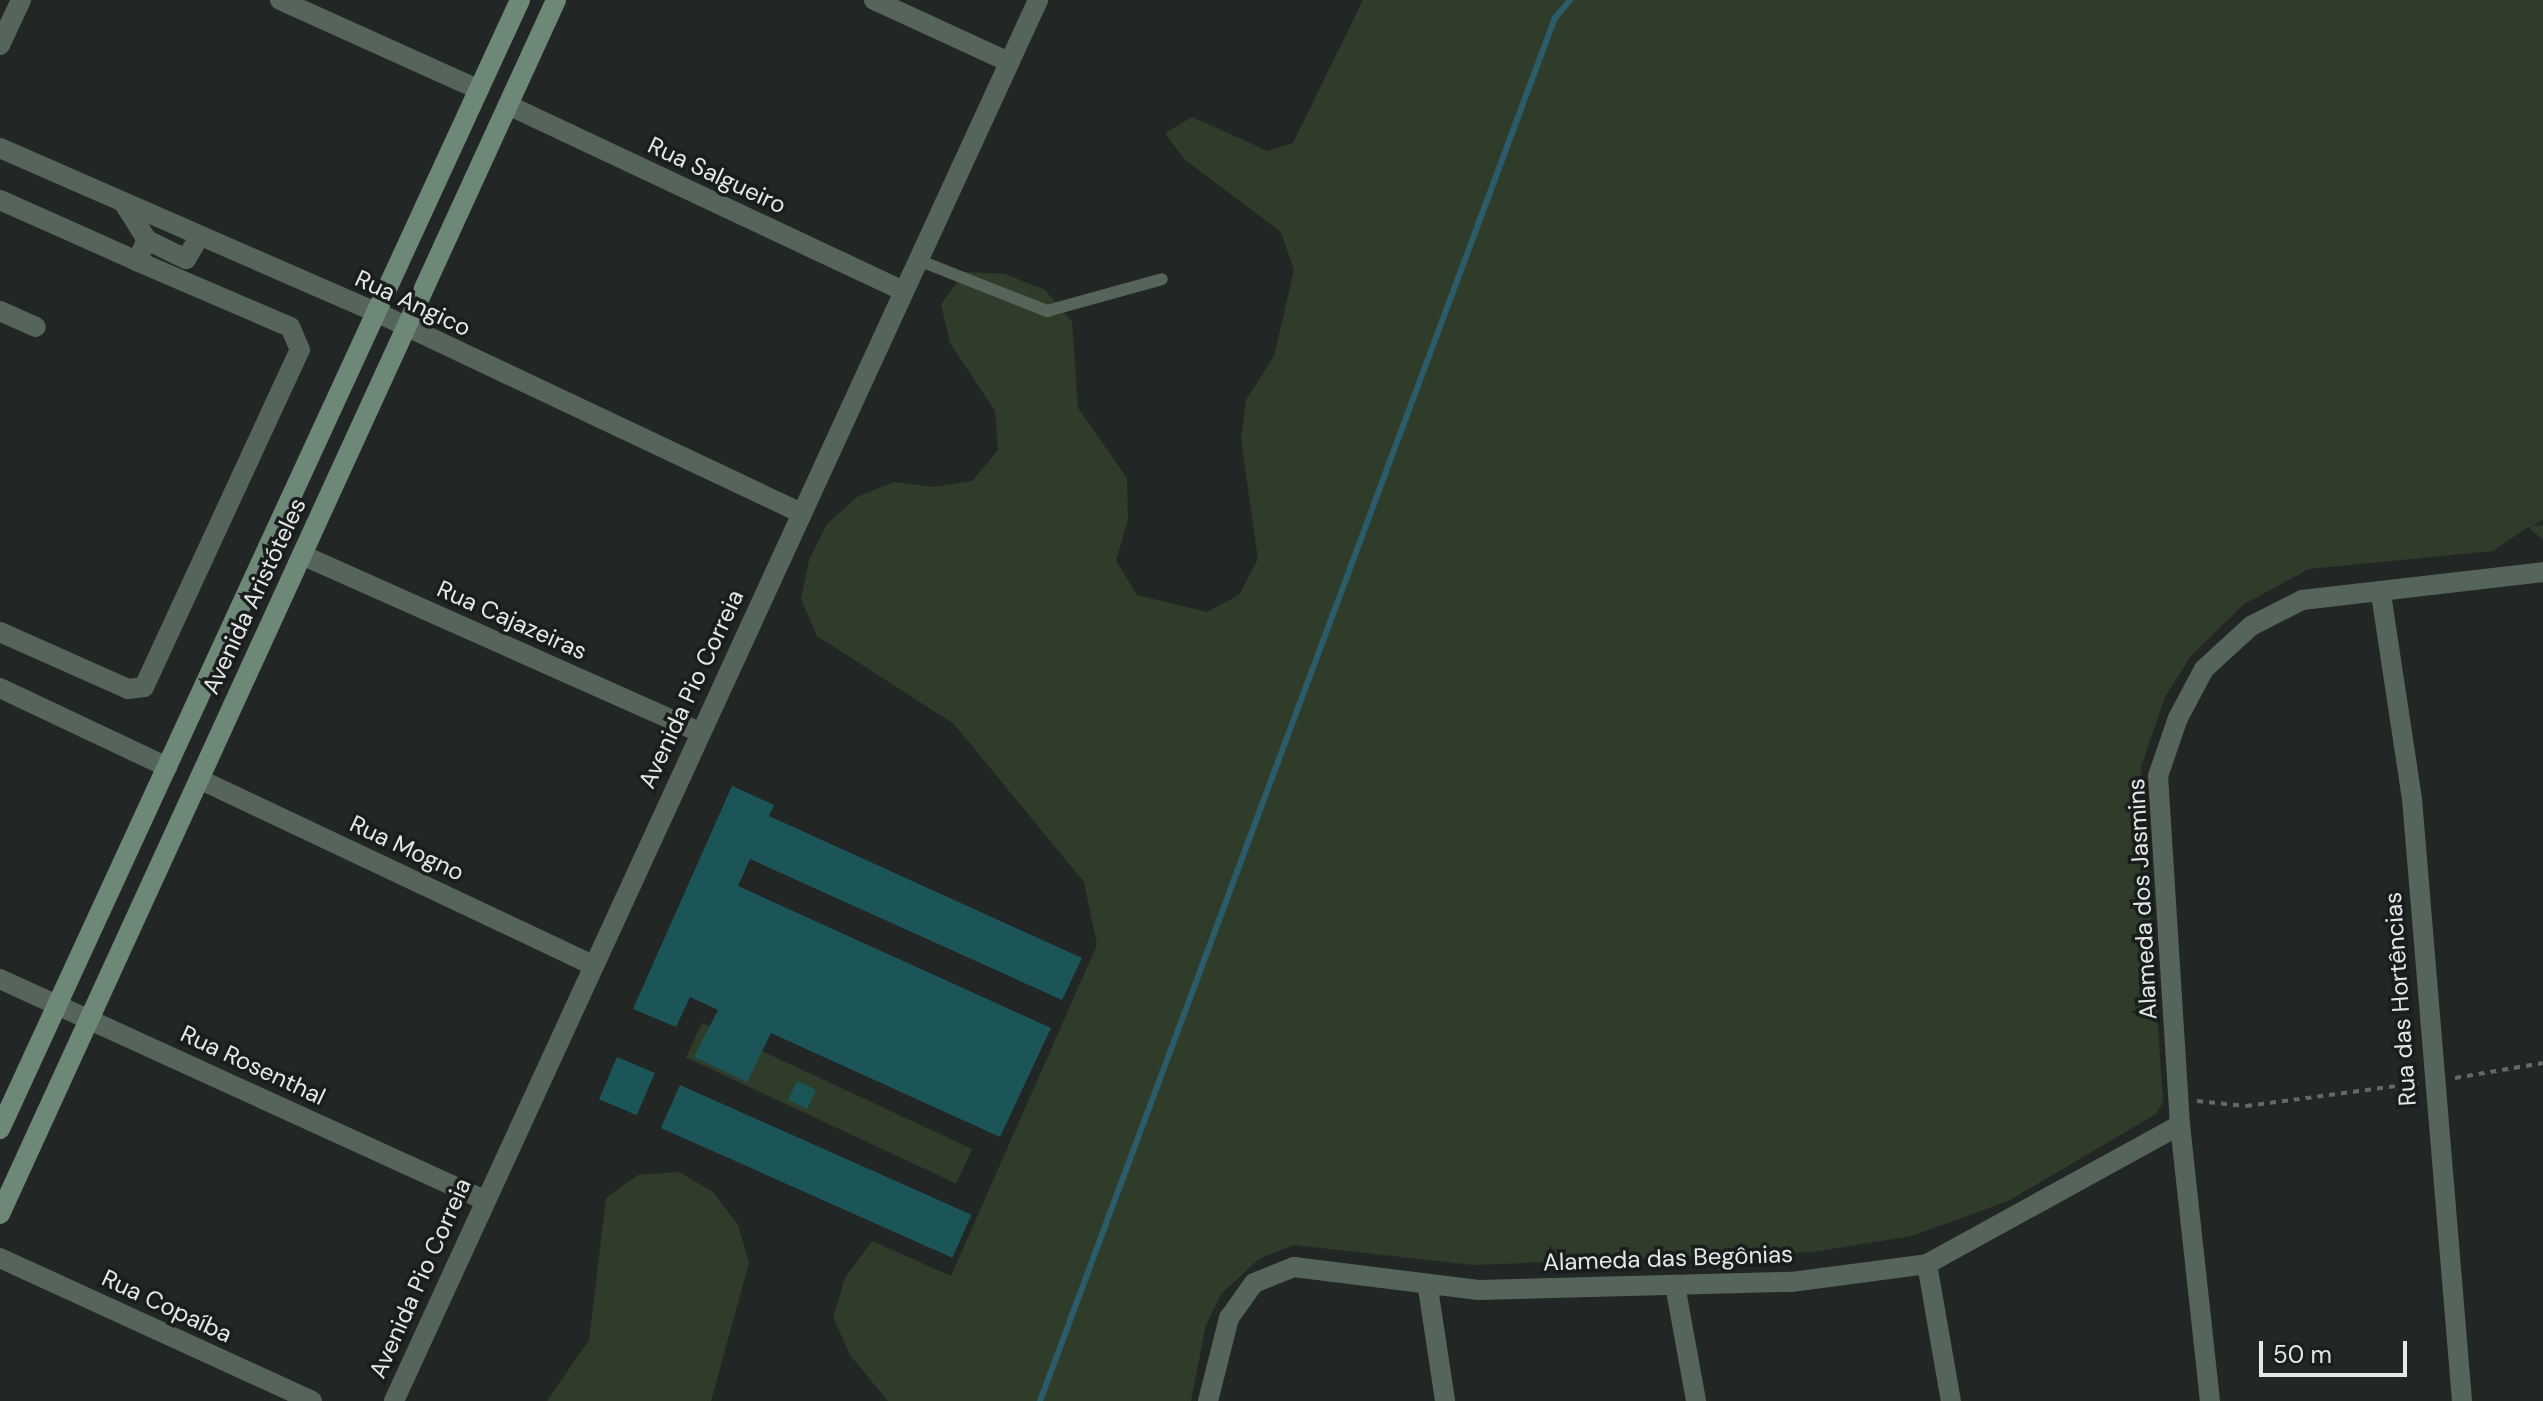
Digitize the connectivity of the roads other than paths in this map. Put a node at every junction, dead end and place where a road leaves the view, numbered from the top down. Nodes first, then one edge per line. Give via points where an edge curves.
1 (21, 0) edge
2 (280, 0) edge
3 (520, 0) edge
4 (556, 0) edge
5 (874, 0) edge
6 (1038, 0) edge
7 (0, 45) edge
8 (1009, 62) junction
9 (479, 90) junction
10 (508, 105) junction
11 (0, 148) edge
12 (0, 200) edge
13 (123, 202) junction
14 (200, 236) junction
15 (147, 240) junction
16 (918, 260) junction
17 (137, 261) junction
18 (182, 268) junction
19 (1162, 279) dead end
20 (903, 291) junction
21 (0, 311) edge
22 (376, 312) junction
23 (36, 327) dead end
24 (406, 328) junction
25 (801, 513) junction
26 (302, 555) junction
27 (2543, 572) edge
28 (2381, 594) junction
29 (0, 632) edge
30 (0, 688) edge
31 (700, 732) junction
32 (167, 767) junction
33 (199, 779) junction
34 (592, 965) junction
35 (0, 979) edge
36 (57, 1006) junction
37 (90, 1017) junction
38 (2180, 1125) junction
39 (0, 1129) edge
40 (484, 1200) junction
41 (0, 1214) edge
42 (0, 1258) edge
43 (1927, 1264) junction
44 (1675, 1285) junction
45 (1428, 1288) junction
46 (312, 1401) edge
47 (394, 1401) edge
48 (1208, 1401) edge
49 (1445, 1401) edge
50 (1696, 1401) edge
51 (1951, 1401) edge
52 (2210, 1401) edge
53 (2462, 1401) edge

1 - 7 street
2 - 9 street
3 - 9 street, Avenida Aristóteles
4 - 10 street, Avenida Aristóteles
5 - 8 street
6 - 8 street, Avenida Pio Correia
8 - 16 street, Avenida Pio Correia
9 - 22 street, Avenida Aristóteles
10 - 20 street, Rua Salgueiro
10 - 24 street, Avenida Aristóteles
11 - 13 street, Rua Angico
12 - 17 street
13 - 14 street, Rua Angico
13 - 15 street
14 - 18 street
14 - 22 street, Rua Angico
15 - 17 street
15 - 18 street
16 - 19 lane via 1047,311
16 - 20 street, Avenida Pio Correia
17 - 18 street
18 - 29 street via 290,327 301,342 152,675 144,687 128,689
20 - 25 street, Avenida Pio Correia
21 - 23 street
22 - 24 street, Rua Angico
22 - 32 street, Avenida Aristóteles
24 - 25 street, Rua Angico
24 - 26 street, Avenida Aristóteles
25 - 31 street, Avenida Pio Correia
26 - 31 street, Rua Cajazeiras
26 - 33 street, Avenida Aristóteles
27 - 28 street, Alameda dos Jasmins
28 - 38 street, Alameda dos Jasmins via 2302,600 2251,626 2204,669 2178,718 2158,776
28 - 53 street, Rua das Hortências via 2412,799 2431,1082
30 - 32 street
31 - 34 street, Avenida Pio Correia
32 - 36 street, Avenida Aristóteles
33 - 34 street, Rua Mogno
33 - 37 street, Avenida Aristóteles
34 - 40 street, Avenida Pio Correia
35 - 36 street, Rua Rosenthal
36 - 37 street, Rua Rosenthal
36 - 39 street, Avenida Aristóteles
37 - 40 street, Rua Rosenthal
37 - 41 street, Avenida Aristóteles
38 - 43 street, Alameda das Begônias
38 - 52 street, Alameda dos Jasmins
40 - 47 street, Avenida Pio Correia
42 - 46 street, Rua Copaíba
43 - 44 street, Alameda das Begônias via 1791,1282
43 - 51 street
44 - 45 street, Alameda das Begônias
44 - 50 street
45 - 48 street, Alameda das Begônias via 1294,1267 1254,1283 1229,1318
45 - 49 street

